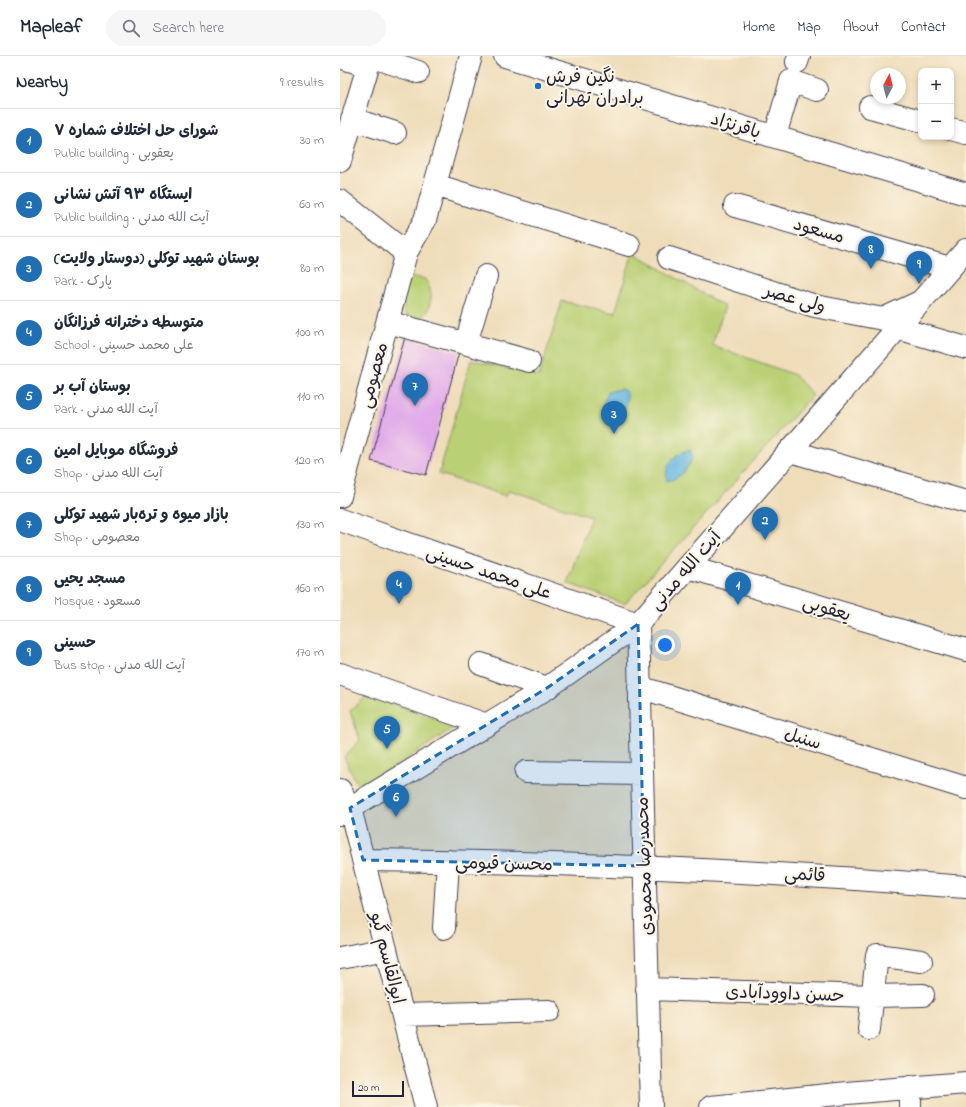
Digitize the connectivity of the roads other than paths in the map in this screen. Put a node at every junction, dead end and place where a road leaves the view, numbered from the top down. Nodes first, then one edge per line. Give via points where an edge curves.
1 (471, 56) edge
2 (505, 56) edge
3 (340, 57) edge
4 (370, 59) edge
5 (418, 72) dead end
6 (817, 90) dead end
7 (870, 108) dead end
8 (352, 119) junction
9 (918, 120) edge
10 (954, 130) edge
11 (395, 133) dead end
12 (966, 133) edge
13 (775, 136) junction
14 (340, 161) edge
15 (435, 185) junction
16 (966, 194) edge
17 (340, 201) edge
18 (735, 206) dead end
19 (629, 245) dead end
20 (966, 250) edge
21 (406, 253) junction
22 (669, 258) dead end
23 (950, 268) junction
24 (486, 276) dead end
25 (920, 302) junction
26 (388, 322) junction
27 (897, 328) junction
28 (466, 343) junction
29 (966, 348) edge
30 (529, 361) dead end
31 (790, 451) junction
32 (340, 496) edge
33 (966, 502) edge
34 (340, 520) edge
35 (688, 566) junction
36 (638, 624) junction
37 (966, 650) edge
38 (481, 664) dead end
39 (340, 674) edge
40 (639, 687) junction
41 (548, 688) junction
42 (487, 725) junction
43 (526, 772) dead end
44 (642, 774) junction
45 (966, 788) edge
46 (343, 804) edge
47 (363, 860) junction
48 (448, 861) junction
49 (644, 866) junction
50 (966, 887) edge
51 (444, 928) dead end
52 (386, 949) junction
53 (340, 958) edge
54 (920, 961) dead end
55 (648, 989) junction
56 (923, 995) dead end
57 (873, 996) junction
58 (549, 1011) dead end
59 (403, 1015) junction
60 (869, 1029) dead end
61 (966, 1083) edge
62 (910, 1097) edge
63 (847, 1100) edge
64 (426, 1107) edge
65 (651, 1107) edge
66 (711, 1107) edge

1 - 15 street, معصومی
2 - 13 street, باقرنژاد
3 - 4 street
4 - 5 street
4 - 8 street
6 - 13 street via 791,81
7 - 9 street
8 - 11 street
8 - 14 street
10 - 12 street
13 - 16 street, باقرنژاد
15 - 19 street
15 - 21 street, معصومی via 425,220
17 - 21 street
18 - 23 street, مسعود
20 - 23 street, آیت الله مدنی
21 - 26 street, معصومی
22 - 25 street, ولی عصر via 816,306 883,319
23 - 25 street, آیت الله مدنی
24 - 28 street
25 - 27 street, آیت الله مدنی
26 - 28 street
26 - 32 street, معصومی
27 - 29 street
27 - 31 street, آیت الله مدنی
28 - 30 street
31 - 33 street
31 - 35 street, آیت الله مدنی
34 - 36 street, علی محمد حسینی
35 - 36 street, آیت الله مدنی
35 - 37 street, یعقوبی
36 - 40 street, محمدرضا محمودی
36 - 41 street, آیت الله مدنی
38 - 41 street
39 - 42 street
40 - 44 street, محمدرضا محمودی
40 - 45 street, سنبل
41 - 42 street, آیت الله مدنی
42 - 46 street, آیت الله مدنی
43 - 44 street
44 - 49 street, محمدرضا محمودی
46 - 47 street, ابوالقاسم گیو
47 - 48 street, محسن قیومی
47 - 52 street, ابوالقاسم گیو
48 - 49 street, محسن قیومی
48 - 51 street
49 - 50 street, قائمی via 819,875
49 - 55 street, محمدرضا محمودی
52 - 53 street
52 - 59 street, ابوالقاسم گیو
54 - 57 street via 877,955
55 - 57 street, حسن داوودآبادی
55 - 65 street, محمدرضا محمودی
56 - 57 street, حسن داوودآبادی
57 - 60 street
58 - 59 street
59 - 64 street, ابوالقاسم گیو
61 - 62 street
62 - 63 street
63 - 66 street

